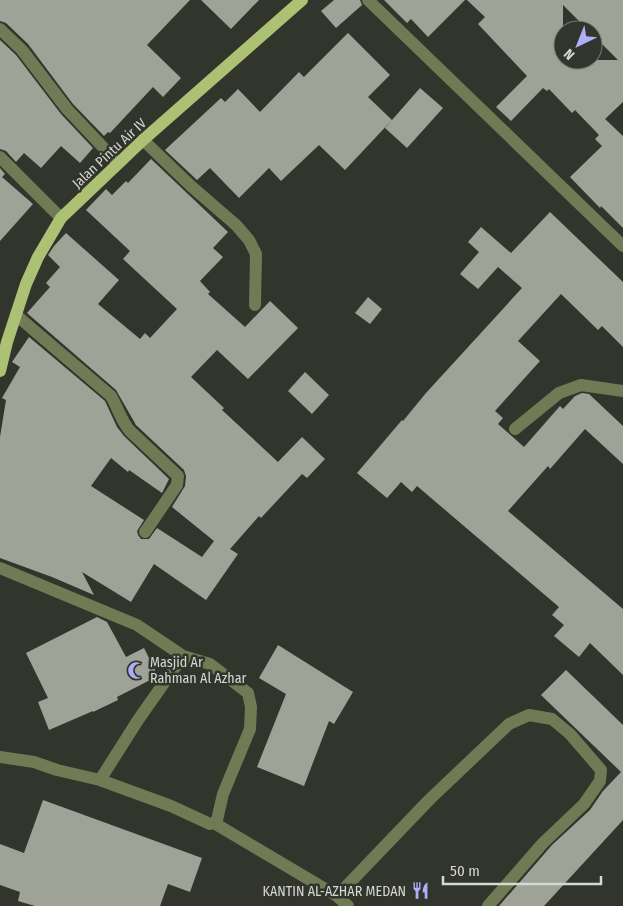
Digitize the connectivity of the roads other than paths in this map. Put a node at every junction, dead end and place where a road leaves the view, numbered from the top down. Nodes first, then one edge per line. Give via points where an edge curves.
1 (302, 0) edge
2 (368, 0) edge
3 (0, 29) edge
4 (143, 140) junction
5 (0, 157) edge
6 (118, 163) junction
7 (62, 218) junction
8 (623, 246) edge
9 (255, 305) dead end
10 (16, 315) junction
11 (4, 340) edge
12 (0, 371) edge
13 (623, 391) edge
14 (515, 429) dead end
15 (145, 532) dead end
16 (0, 568) edge
17 (183, 656) junction
18 (0, 757) edge
19 (100, 780) junction
20 (214, 823) junction
21 (337, 896) junction
22 (348, 906) edge
23 (488, 906) edge

1 - 4 main road, Jalan Pintu Air IV
2 - 8 street
3 - 6 street via 22,50 67,109
4 - 6 main road, Jalan Pintu Air IV
4 - 9 street via 249,240 256,254
5 - 7 street
6 - 7 main road, Jalan Pintu Air IV
7 - 10 main road, Jalan Pintu Air IV via 38,257
10 - 11 main road, Jalan Pintu Air IV
10 - 15 street via 111,396 123,423 178,476 177,485
11 - 12 main road, Jalan Pintu Air IV
13 - 14 street via 581,385 566,390
16 - 17 street via 137,625
17 - 19 street
17 - 20 street via 210,664 248,693 251,707 250,729 222,794
18 - 19 street via 34,762
19 - 20 street via 171,806 202,822
20 - 21 street
21 - 22 street
21 - 23 street via 429,800 509,724 529,715 552,719 597,764 601,770 600,781 584,804 543,843

